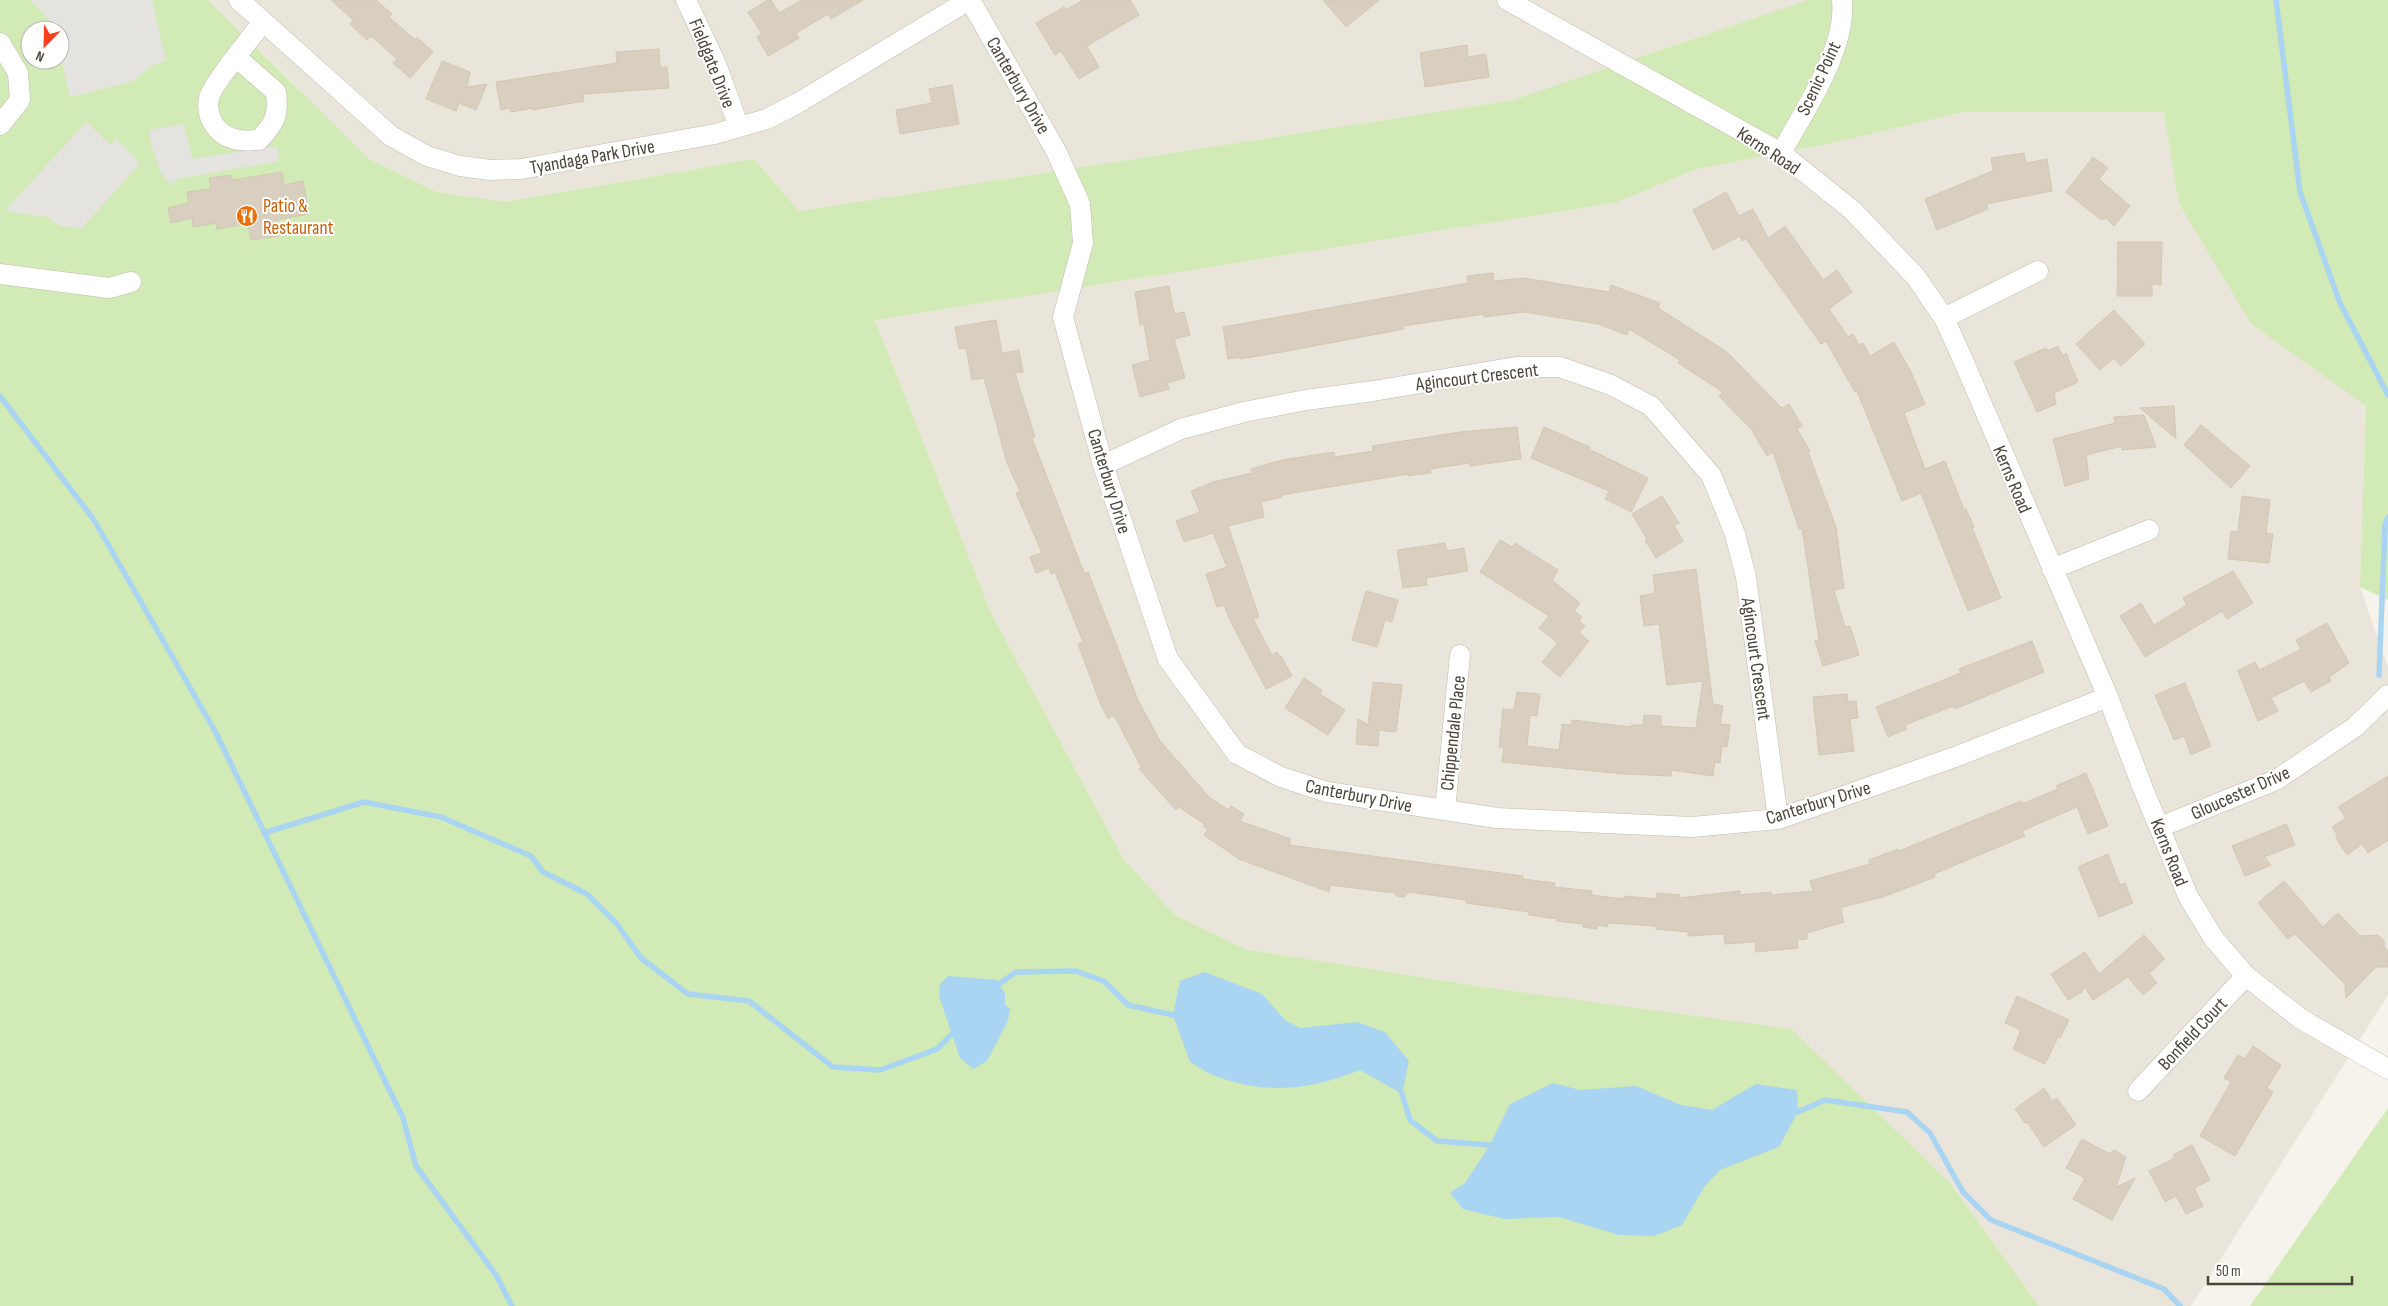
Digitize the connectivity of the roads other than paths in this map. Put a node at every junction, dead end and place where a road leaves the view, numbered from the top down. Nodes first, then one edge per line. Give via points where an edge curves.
1 (239, 0) edge
2 (686, 0) edge
3 (969, 0) edge
4 (1507, 0) edge
5 (1842, 0) edge
6 (263, 22) junction
7 (0, 43) edge
8 (236, 57) dead end
9 (0, 125) edge
10 (739, 127) junction
11 (1781, 153) junction
12 (2038, 272) dead end
13 (0, 274) edge
14 (131, 282) dead end
15 (1944, 318) junction
16 (1103, 465) junction
17 (2149, 530) dead end
18 (2052, 569) junction
19 (1460, 655) dead end
20 (2388, 695) edge
21 (2108, 697) junction
22 (1445, 810) junction
23 (1778, 818) junction
24 (2160, 827) junction
25 (2246, 976) junction
26 (2388, 1069) edge
27 (2138, 1090) dead end

1 - 6 street, Tyandaga Park Drive
2 - 10 street, Fieldgate Drive via 716,64
3 - 10 street, Tyandaga Park Drive via 798,103 767,119
3 - 16 street, Canterbury Drive via 1056,150 1080,204 1083,243 1062,317
4 - 11 street, Kerns Road
5 - 11 street, Scenic Point via 1844,15 1834,53
6 - 8 street
6 - 10 street, Tyandaga Park Drive via 391,136 426,156 460,166 490,170 521,169
7 - 9 street via 18,73 20,100
11 - 15 street, Kerns Road via 1852,210 1916,277
12 - 15 street
13 - 14 street via 109,288
15 - 18 street, Kerns Road
16 - 22 street, Canterbury Drive via 1168,659 1237,754 1281,777 1327,792
16 - 23 street, Agincourt Crescent via 1181,428 1306,400 1516,367 1560,367 1611,385 1651,406 1710,475 1735,534 1746,576
17 - 18 street
18 - 21 street, Kerns Road
19 - 22 street, Chippendale Place
20 - 24 street, Gloucester Drive via 2356,727 2276,780
21 - 23 street, Canterbury Drive via 1955,756
21 - 24 street, Kerns Road
22 - 23 street, Canterbury Drive via 1497,818 1692,827
24 - 25 street, Kerns Road via 2188,896 2214,939
25 - 26 street, Kerns Road via 2301,1019
25 - 27 street, Bonfield Court

